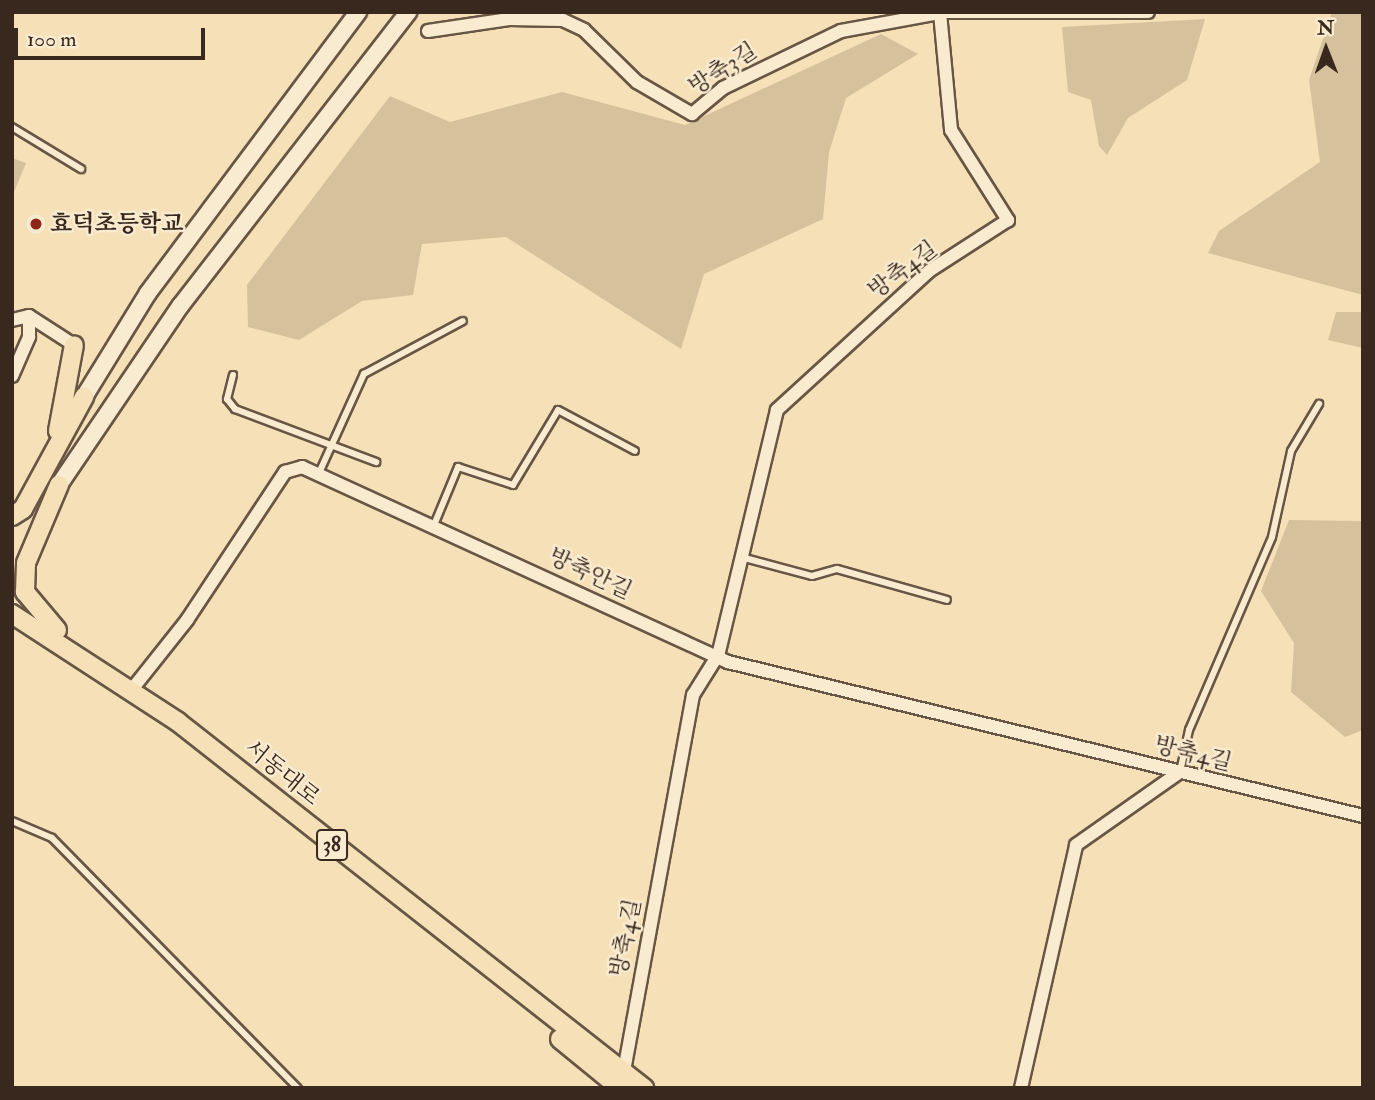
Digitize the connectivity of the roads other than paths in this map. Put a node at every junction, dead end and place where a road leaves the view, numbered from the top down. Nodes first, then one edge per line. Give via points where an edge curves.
1 (358, 12) edge
2 (408, 12) edge
3 (1148, 12) edge
4 (940, 13) edge
5 (428, 31) dead end
6 (12, 127) edge
7 (80, 169) dead end
8 (29, 316) junction
9 (12, 320) edge
10 (463, 321) dead end
11 (74, 345) joint
12 (233, 375) dead end
13 (12, 376) edge
14 (84, 397) joint
15 (1319, 404) dead end
16 (336, 444) junction
17 (54, 450) junction
18 (635, 451) dead end
19 (376, 462) dead end
20 (319, 474) junction
21 (59, 485) joint
22 (12, 516) edge
23 (434, 525) junction
24 (741, 557) junction
25 (947, 600) dead end
26 (12, 614) edge
27 (12, 628) edge
28 (723, 659) junction
29 (117, 678) junction
30 (133, 688) junction
31 (1180, 772) junction
32 (1363, 816) edge
33 (12, 821) edge
34 (622, 1083) edge
35 (298, 1088) edge
36 (644, 1088) edge
37 (1021, 1088) edge

1 - 14 street via 148,293
2 - 21 street via 180,305
3 - 4 street, 방축3길
4 - 5 street, 방축3길 via 841,31 723,88 692,114 637,82 584,30 563,20 509,19
4 - 24 street, 방축4길 via 951,130 1008,220 929,271 784,397
6 - 7 lane
8 - 9 street
8 - 11 street
8 - 13 street via 29,337
10 - 16 lane via 364,374
11 - 17 main road
12 - 16 lane via 227,399 235,409
14 - 17 main road
15 - 31 lane via 1291,451 1272,537 1189,730
16 - 19 lane
16 - 20 lane
17 - 22 main road via 23,509
18 - 23 lane via 558,410 513,485 458,467
20 - 23 street, 방축안길
20 - 30 street, 방축안길 via 302,467 285,472 201,600
21 - 29 main road via 26,563 25,592 43,620
23 - 28 street, 방축안길
24 - 25 lane via 812,576 837,569
24 - 28 street, 방축4길
26 - 29 main road, 서동대로 / 38
27 - 34 main road, 서동대로 / 38 via 155,718
28 - 31 street, 방축4길
28 - 34 street, 방축4길 via 693,695
29 - 30 main road, 서동대로 / 38
30 - 34 main road, 서동대로 / 38
31 - 32 street, 방축4길
31 - 37 street via 1076,845
33 - 35 lane via 52,838
34 - 36 main road, 서동대로 / 38

